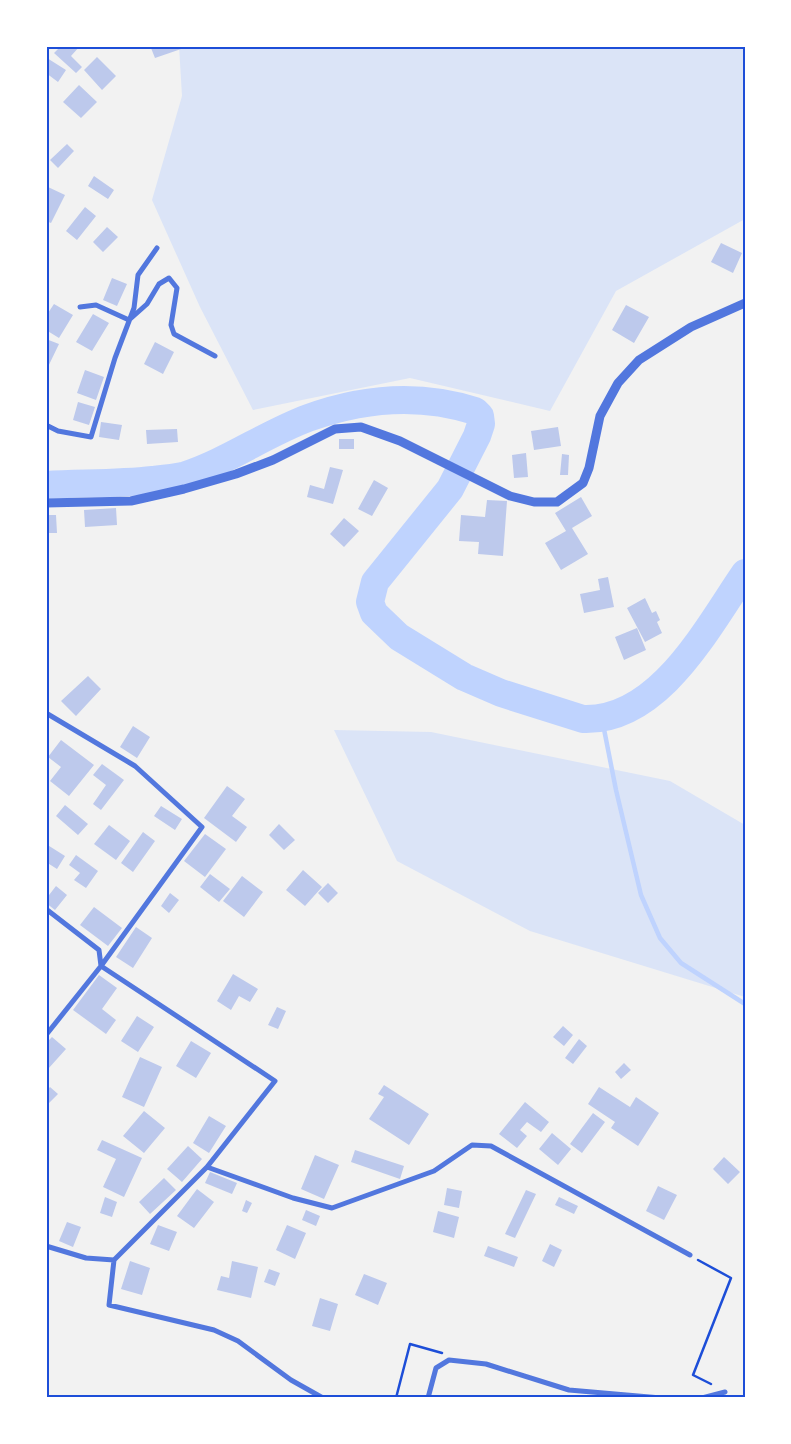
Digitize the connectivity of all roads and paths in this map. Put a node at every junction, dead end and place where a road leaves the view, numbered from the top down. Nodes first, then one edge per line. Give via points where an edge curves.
1 (157, 248) dead end
2 (745, 304) edge
3 (80, 307) dead end
4 (130, 320) junction
5 (215, 356) dead end
6 (46, 425) edge
7 (46, 503) edge
8 (46, 712) edge
9 (46, 909) edge
10 (101, 966) junction
11 (46, 1035) edge
12 (207, 1167) junction
13 (46, 1246) edge
14 (690, 1255) joint
15 (114, 1260) junction
16 (725, 1392) joint
17 (323, 1398) edge
18 (428, 1398) edge
19 (661, 1398) edge
20 (702, 1398) edge

1 - 4 street via 138,275
2 - 7 street via 691,327 639,360 618,383 600,416 583,483 557,502 534,502 510,496 400,442 361,428 334,429 273,460 184,489 131,501
3 - 4 street via 96,305
4 - 5 street via 148,304 159,284 170,278 177,288 171,325 174,334
4 - 6 street via 92,438 58,431
8 - 10 street via 135,766 202,827
9 - 10 street via 99,950
10 - 11 street
10 - 12 street via 275,1081
12 - 14 street via 293,1198 332,1208 434,1171 472,1146 491,1146
12 - 15 street
13 - 15 street via 86,1258
14 - 16 path via 730,1278 692,1375
15 - 17 street via 109,1305 214,1330 238,1341 291,1380
16 - 20 street
18 - 19 street via 436,1368 449,1360 486,1364 569,1390

